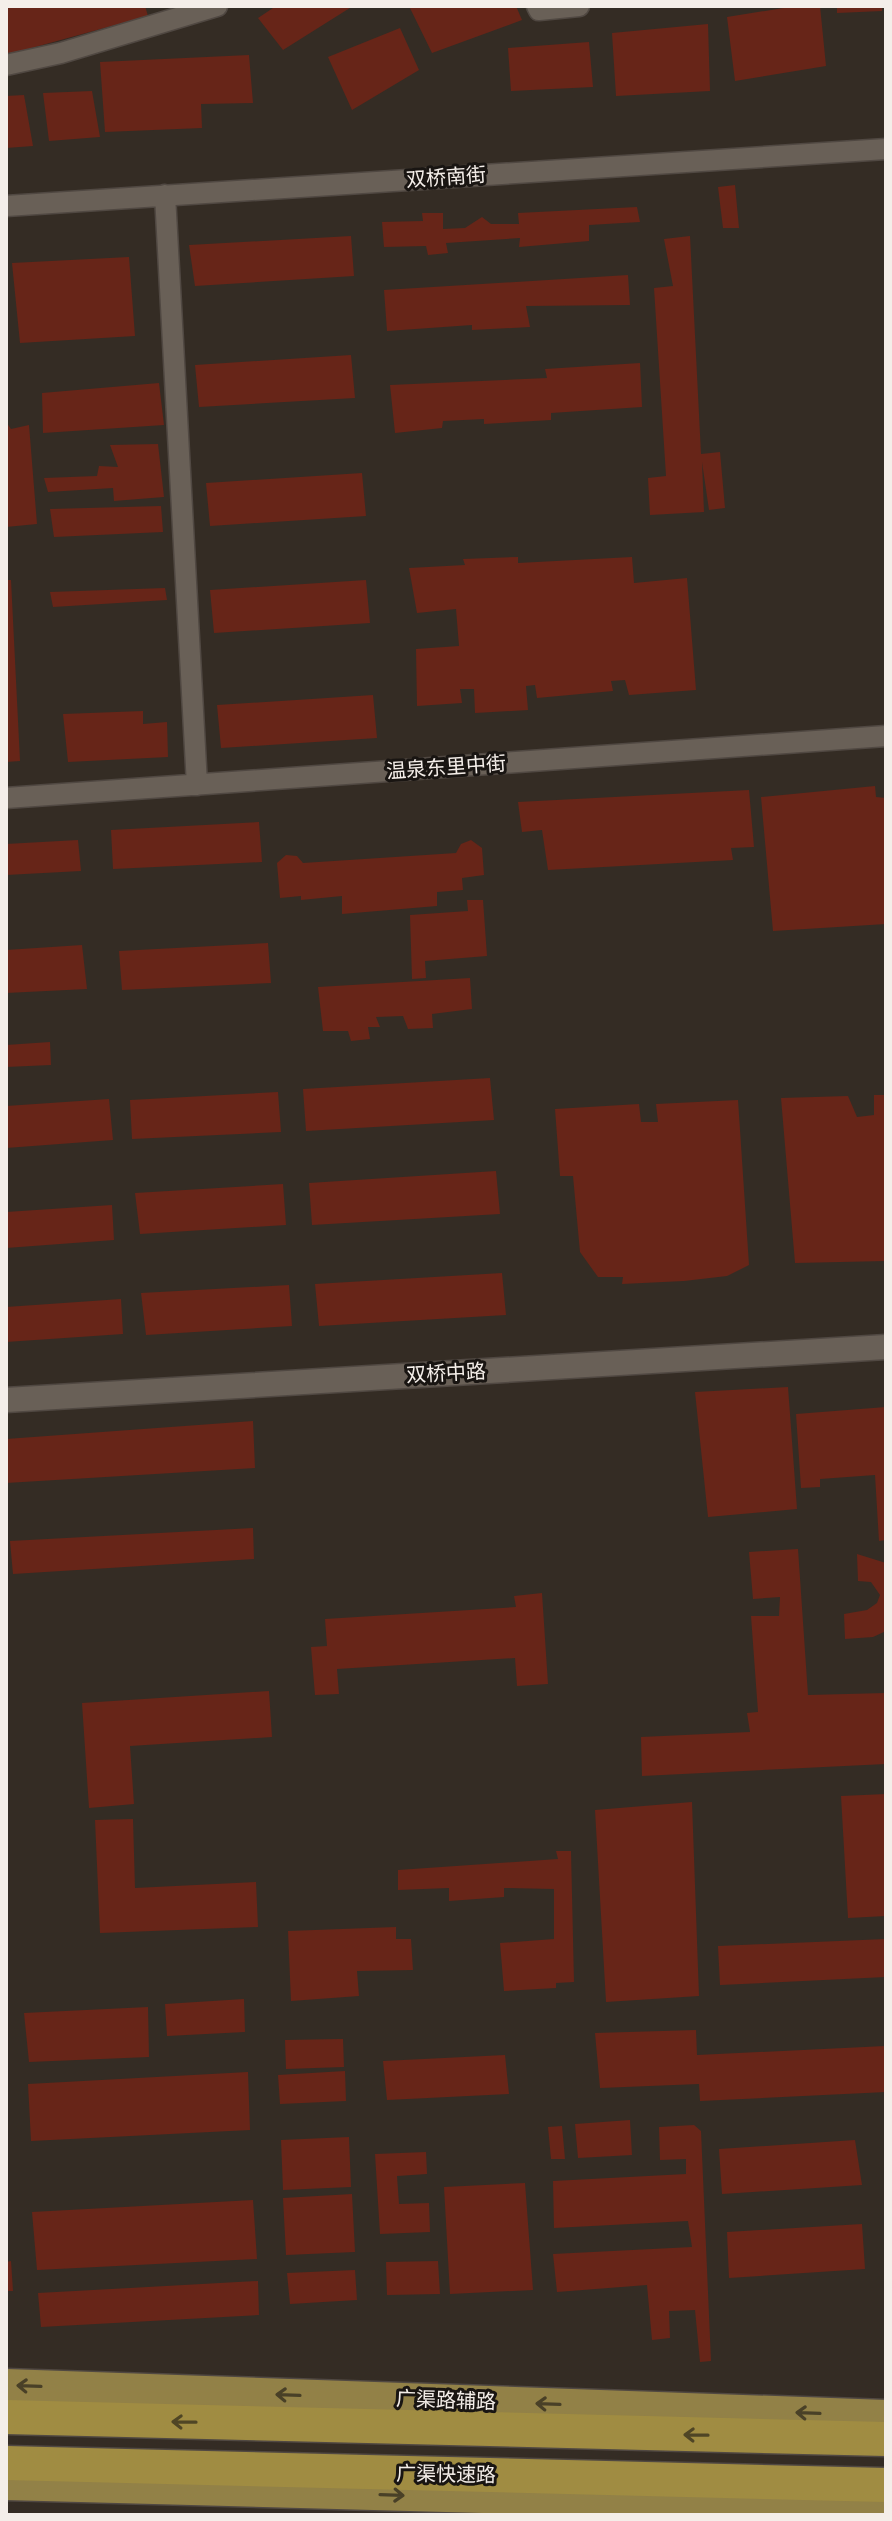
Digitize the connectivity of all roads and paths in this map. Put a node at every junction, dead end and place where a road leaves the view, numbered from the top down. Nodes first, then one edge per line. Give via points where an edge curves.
1 (217, 6) edge
2 (537, 6) edge
3 (579, 6) edge
4 (6, 65) edge
5 (886, 149) edge
6 (165, 195) junction
7 (6, 206) edge
8 (886, 736) edge
9 (197, 785) junction
10 (6, 798) edge
11 (886, 1347) edge
12 (6, 1400) edge
13 (6, 2385) edge
14 (886, 2416) edge
15 (6, 2417) edge
16 (886, 2439) edge
17 (6, 2463) edge
18 (6, 2484) edge
19 (886, 2485) edge
20 (886, 2508) edge

1 - 4 street
2 - 3 street
5 - 6 street, 双桥南街
6 - 7 street, 双桥南街
6 - 9 street
8 - 9 street, 温泉东里中街
9 - 10 street, 温泉东里中街
11 - 12 street, 双桥中路
14 -> 13 main road, 广渠路辅路
16 -> 15 highway
17 - 19 highway, 广渠快速路
18 -> 20 main road

